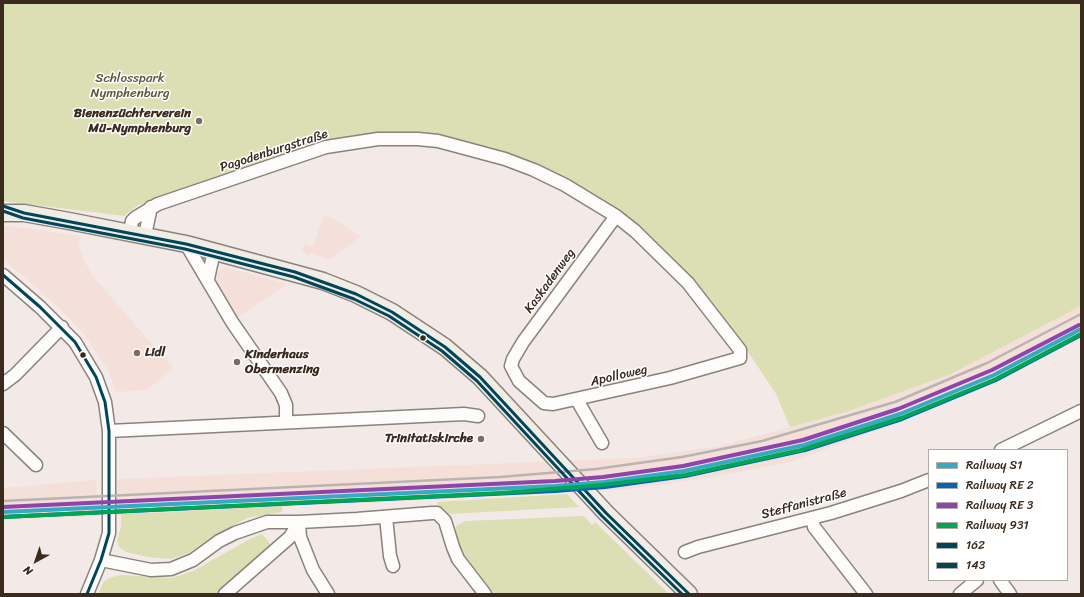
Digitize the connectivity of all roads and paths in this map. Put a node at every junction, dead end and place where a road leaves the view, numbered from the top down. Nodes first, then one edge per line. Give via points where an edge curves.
1 (3, 206) edge
2 (3, 213) edge
3 (24, 213) junction
4 (616, 216) junction
5 (137, 233) junction
6 (186, 244) junction
7 (214, 251) junction
8 (3, 275) edge
9 (208, 279) junction
10 (62, 327) junction
11 (740, 350) joint
12 (511, 366) joint
13 (3, 384) edge
14 (577, 400) junction
15 (1080, 413) edge
16 (478, 416) dead end
17 (286, 421) junction
18 (109, 431) junction
19 (3, 433) edge
20 (602, 443) dead end
21 (1018, 447) edge
22 (1007, 449) edge
23 (36, 466) dead end
24 (928, 480) edge
25 (386, 517) junction
26 (812, 518) junction
27 (299, 522) junction
28 (685, 552) dead end
29 (101, 560) junction
30 (393, 566) dead end
31 (976, 581) edge
32 (1001, 581) edge
33 (87, 594) edge
34 (225, 594) edge
35 (328, 594) edge
36 (485, 594) edge
37 (689, 594) edge
38 (866, 594) edge
39 (960, 594) edge
40 (1010, 594) edge

1 - 3 main road
2 - 3 main road
3 - 5 main road
4 - 5 street, Pagodenburgstraße via 565,185 534,170 476,150 438,141 378,139 326,147 151,207 132,221
4 - 11 street, Pagodenburgstraße via 688,283
4 - 12 street, Kaskadenweg via 523,342
5 - 6 main road
6 - 7 main road
6 - 9 street
7 - 9 street
7 - 37 main road via 323,281 356,294 421,329 480,377 606,513
8 - 10 street
9 - 17 street via 232,322 281,393 286,405
10 - 13 street
10 - 18 street via 81,350 96,377 107,412
11 - 14 street, Apolloweg via 742,356 738,360
12 - 14 street, Apolloweg via 519,381 544,403
14 - 20 street
15 - 21 street
16 - 17 street via 464,414
17 - 18 street
18 - 29 street via 109,533
19 - 23 street
21 - 22 street
24 - 26 street, Steffanistraße
25 - 27 street
25 - 30 street
25 - 36 street via 432,512 442,516 458,559
26 - 28 street, Steffanistraße
26 - 38 street via 814,527
27 - 29 street via 267,522 235,533 193,560 171,569 151,570
27 - 34 street via 290,537
27 - 35 street via 300,538 313,570
29 - 33 street
31 - 39 street
32 - 40 street

